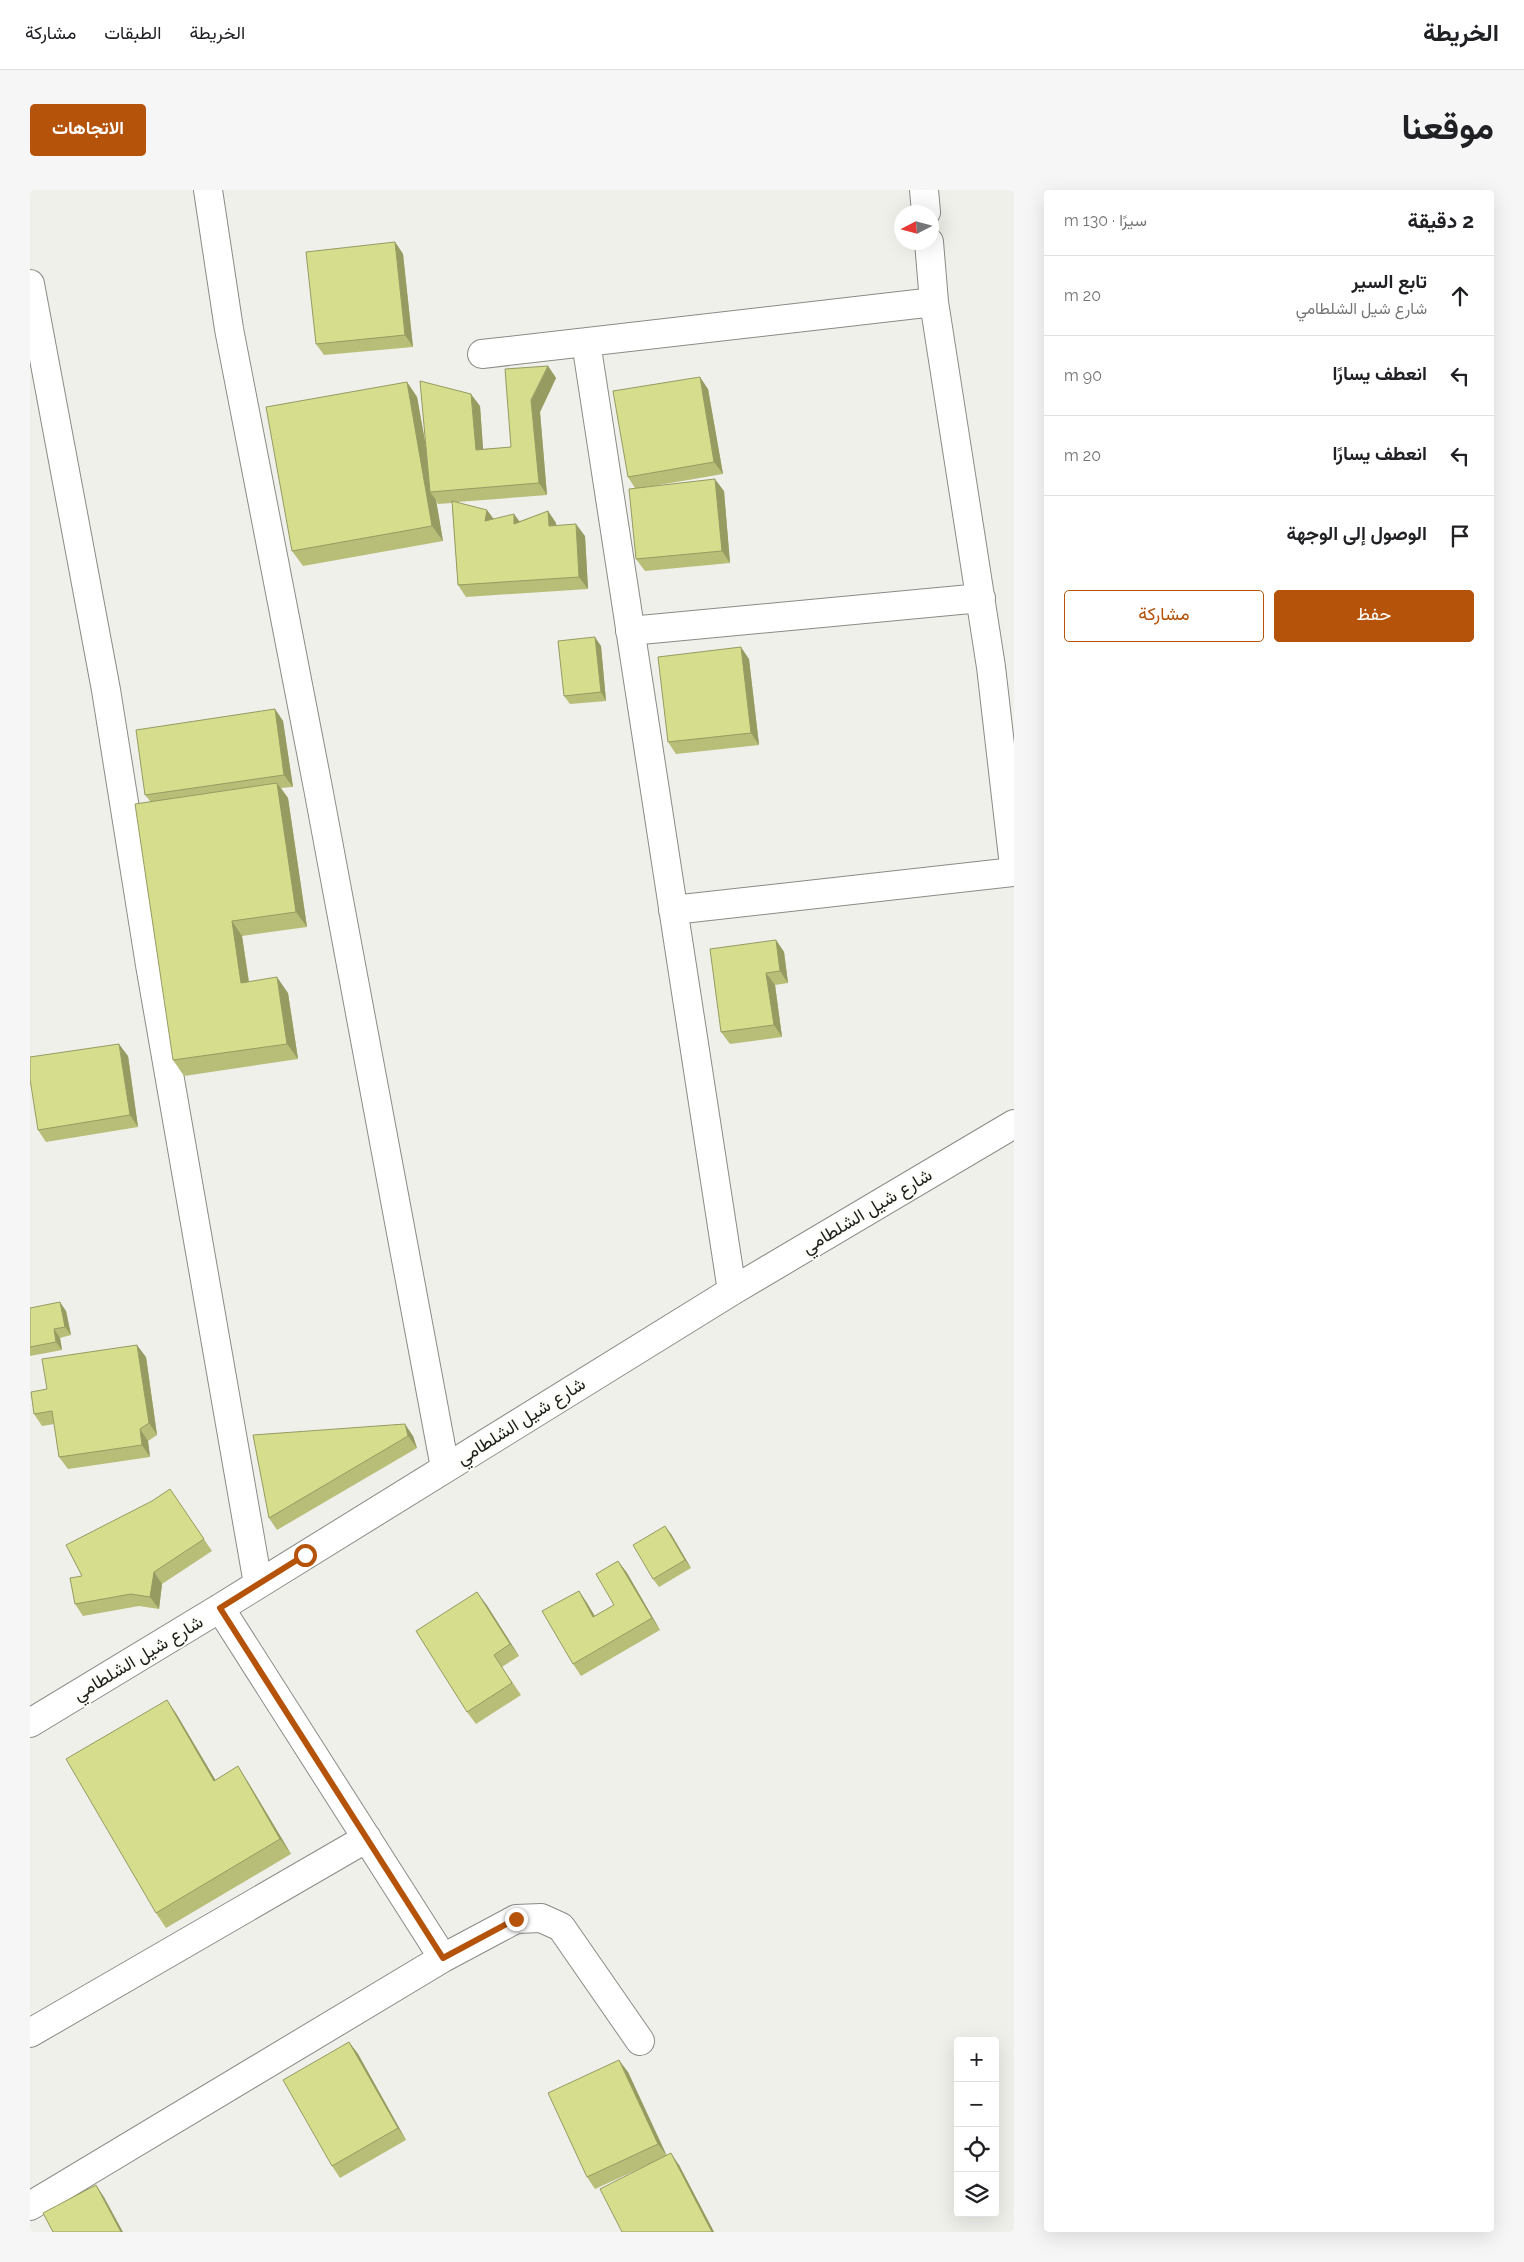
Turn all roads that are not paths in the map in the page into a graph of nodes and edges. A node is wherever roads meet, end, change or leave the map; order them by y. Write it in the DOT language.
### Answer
graph roads {
  1 [pos="208,190"];
  2 [pos="924,190"];
  3 [pos="925,205"];
  4 [pos="930,250"];
  5 [pos="30,284"];
  6 [pos="934,302"];
  7 [pos="586,342"];
  8 [pos="482,354"];
  9 [pos="981,598"];
  10 [pos="630,631"];
  11 [pos="1014,866"];
  12 [pos="1014,872"];
  13 [pos="673,910"];
  14 [pos="1014,1124"];
  15 [pos="732,1291"];
  16 [pos="445,1468"];
  17 [pos="258,1584"];
  18 [pos="220,1608"];
  19 [pos="30,1722"];
  20 [pos="367,1838"];
  21 [pos="443,1958"];
  22 [pos="30,2033"];
  23 [pos="640,2042"];
  24 [pos="30,2206"];
  1 -- 16 [label="street"];
  2 -- 3 [label="street"];
  4 -- 6 [label="street"];
  5 -- 17 [label="street"];
  6 -- 7 [label="street"];
  6 -- 9 [label="street"];
  7 -- 8 [label="street"];
  7 -- 10 [label="street"];
  9 -- 10 [label="street"];
  9 -- 11 [label="street"];
  10 -- 13 [label="street"];
  12 -- 13 [label="street"];
  13 -- 15 [label="street"];
  14 -- 15 [label="street, شارع شيل الشلطامي"];
  15 -- 16 [label="street, شارع شيل الشلطامي"];
  16 -- 17 [label="street, شارع شيل الشلطامي"];
  17 -- 18 [label="street, شارع شيل الشلطامي"];
  18 -- 19 [label="street, شارع شيل الشلطامي"];
  18 -- 20 [label="street"];
  20 -- 21 [label="street"];
  20 -- 22 [label="street"];
  21 -- 23 [label="street"];
  21 -- 24 [label="street"];
}
